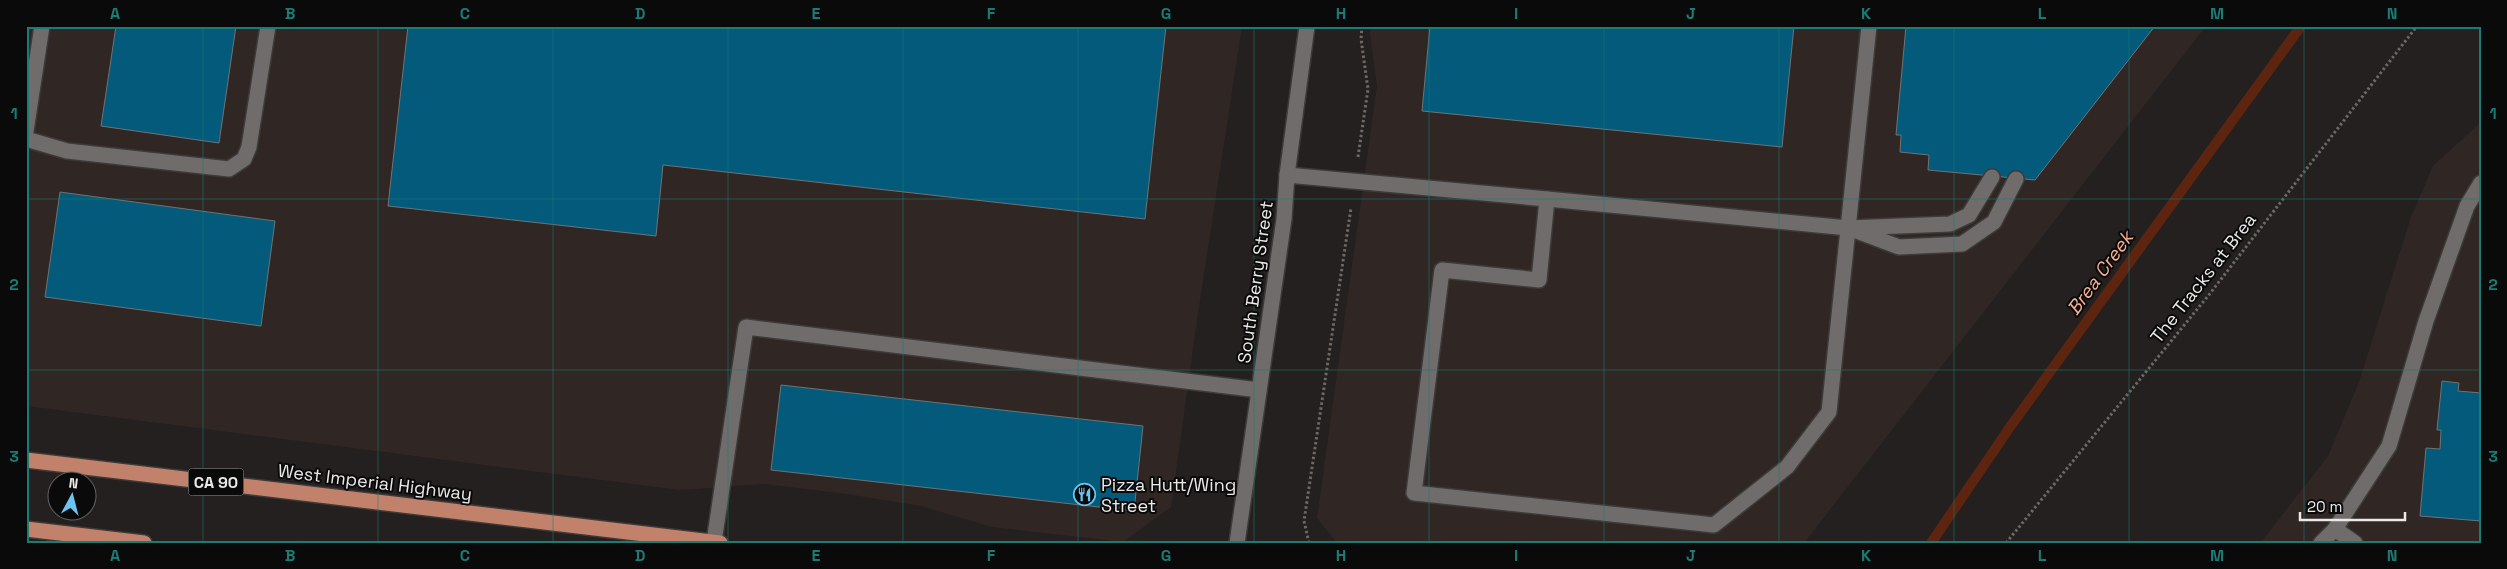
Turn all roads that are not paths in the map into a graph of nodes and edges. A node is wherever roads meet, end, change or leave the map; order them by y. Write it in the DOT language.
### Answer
graph roads {
  1 [pos="42,26"];
  2 [pos="268,26"];
  3 [pos="1307,26"];
  4 [pos="1869,26"];
  5 [pos="26,132"];
  6 [pos="26,139"];
  7 [pos="1287,175"];
  8 [pos="1992,176"];
  9 [pos="2016,179"];
  10 [pos="2481,183"];
  11 [pos="1547,199"];
  12 [pos="1848,228"];
  13 [pos="1259,390"];
  14 [pos="26,460"];
  15 [pos="26,529"];
  16 [pos="2335,529"];
  17 [pos="717,542"];
  18 [pos="144,543"];
  19 [pos="1237,543"];
  20 [pos="2321,543"];
  21 [pos="2355,543"];
  1 -- 5 [label="street"];
  2 -- 6 [label="street"];
  3 -- 7 [label="street, South Berry Street"];
  4 -- 12 [label="street"];
  7 -- 11 [label="street"];
  7 -- 13 [label="street, South Berry Street"];
  8 -- 12 [label="street"];
  9 -- 12 [label="street"];
  10 -- 16 [label="street"];
  11 -- 12 [label="street"];
  11 -- 12 [label="street"];
  13 -- 17 [label="street"];
  13 -- 19 [label="street, South Berry Street"];
  14 -- 17 [label="main road, West Imperial Highway / CA 90"];
  15 -- 18 [label="main road"];
  16 -- 20 [label="street"];
  16 -- 21 [label="street"];
}
